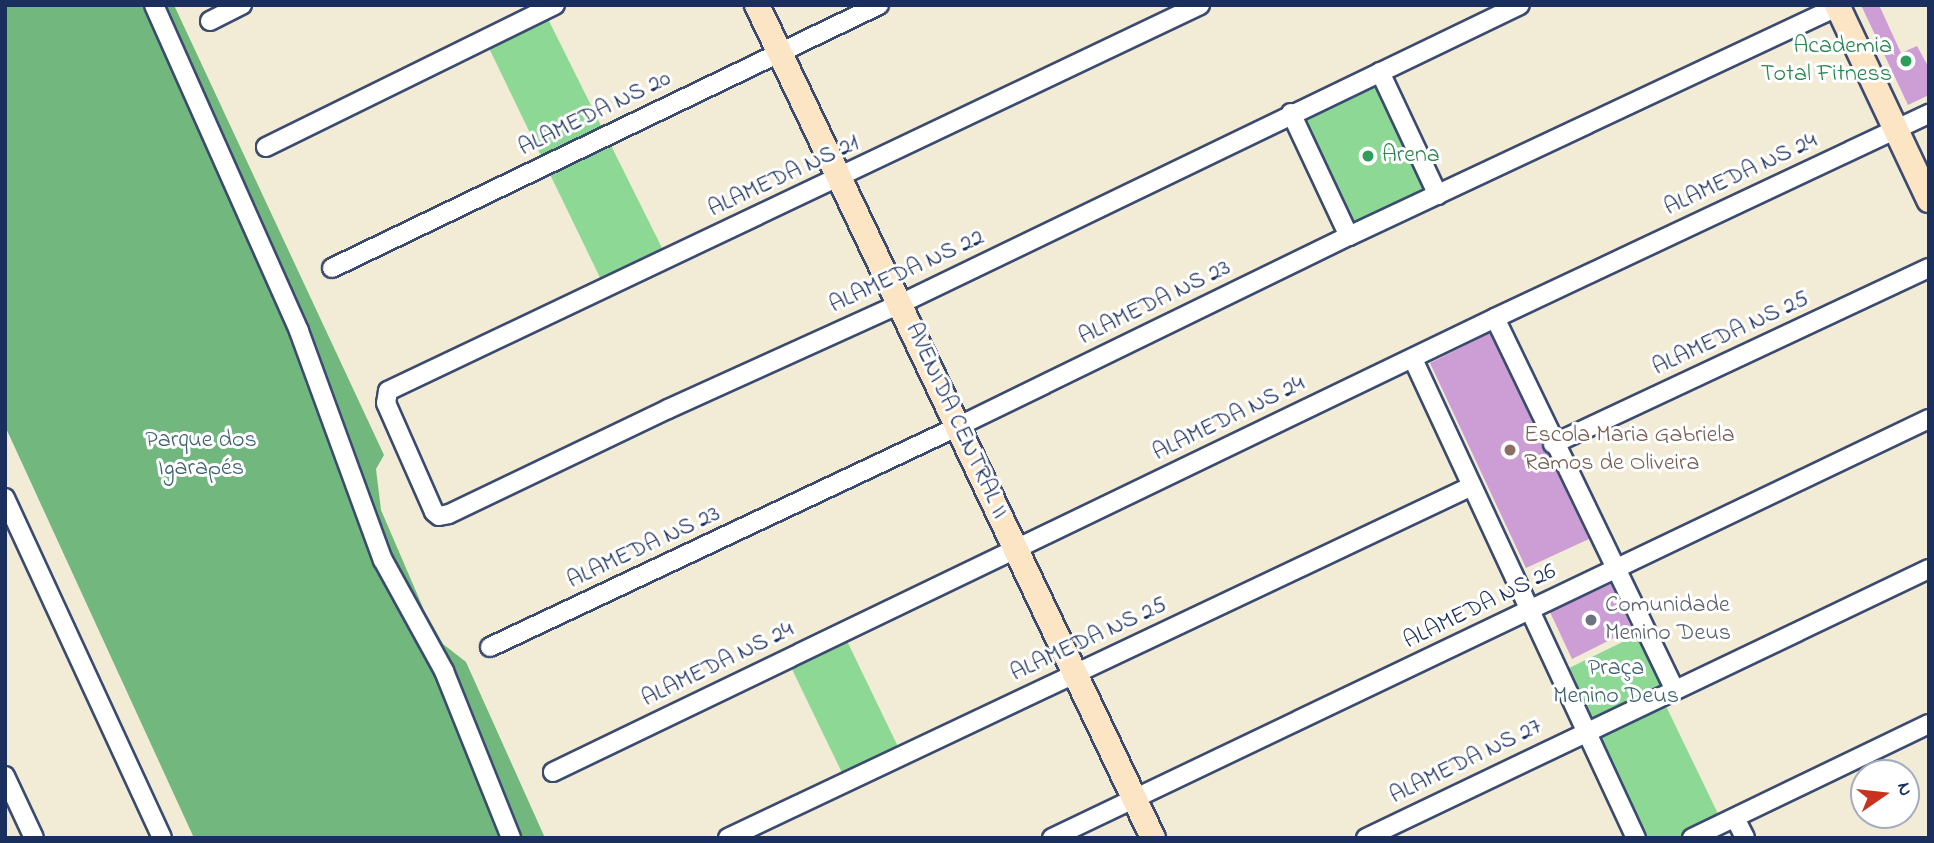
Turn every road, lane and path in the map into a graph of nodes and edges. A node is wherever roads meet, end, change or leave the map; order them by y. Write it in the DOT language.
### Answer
graph roads {
  1 [pos="154,5"];
  2 [pos="242,5"];
  3 [pos="555,5"];
  4 [pos="757,5"];
  5 [pos="879,5"];
  6 [pos="1200,5"];
  7 [pos="1520,5"];
  8 [pos="1839,6"];
  9 [pos="210,21"];
  10 [pos="778,54"];
  11 [pos="1380,72"];
  12 [pos="1291,113"];
  13 [pos="1929,114"];
  14 [pos="1896,130"];
  15 [pos="266,147"];
  16 [pos="838,179"];
  17 [pos="1438,195"];
  18 [pos="1929,200"];
  19 [pos="1349,236"];
  20 [pos="332,268"];
  21 [pos="1929,268"];
  22 [pos="900,304"];
  23 [pos="1495,318"];
  24 [pos="1413,359"];
  25 [pos="387,391"];
  26 [pos="1929,419"];
  27 [pos="960,426"];
  28 [pos="1553,444"];
  29 [pos="1470,486"];
  30 [pos="5,498"];
  31 [pos="1016,549"];
  32 [pos="1614,568"];
  33 [pos="1929,569"];
  34 [pos="1530,611"];
  35 [pos="490,647"];
  36 [pos="1075,673"];
  37 [pos="1674,689"];
  38 [pos="1929,724"];
  39 [pos="1586,731"];
  40 [pos="553,772"];
  41 [pos="5,776"];
  42 [pos="1134,798"];
  43 [pos="1735,818"];
  44 [pos="34,838"];
  45 [pos="162,838"];
  46 [pos="511,838"];
  47 [pos="728,838"];
  48 [pos="1052,838"];
  49 [pos="1153,838"];
  50 [pos="1366,838"];
  51 [pos="1636,838"];
  52 [pos="1692,838"];
  53 [pos="1745,838"];
  1 -- 46 [label="street"];
  2 -- 9 [label="street"];
  3 -- 15 [label="street"];
  4 -- 10 [label="street, AVENIDA CENTRAL II"];
  5 -- 10 [label="street, ALAMEDA NS 20"];
  6 -- 16 [label="street, ALAMEDA NS 21"];
  7 -- 11 [label="street, ALAMEDA NS 22"];
  8 -- 14 [label="street"];
  8 -- 17 [label="street, ALAMEDA NS 23"];
  10 -- 16 [label="street, AVENIDA CENTRAL II"];
  10 -- 20 [label="street, ALAMEDA NS 20"];
  11 -- 12 [label="street, ALAMEDA NS 22"];
  11 -- 17 [label="street"];
  12 -- 19 [label="street"];
  12 -- 22 [label="street, ALAMEDA NS 22"];
  13 -- 14 [label="street, ALAMEDA NS 24"];
  14 -- 18 [label="street"];
  14 -- 23 [label="street, ALAMEDA NS 24"];
  16 -- 22 [label="street, AVENIDA CENTRAL II"];
  16 -- 25 [label="street, ALAMEDA NS 21"];
  17 -- 19 [label="street, ALAMEDA NS 23"];
  19 -- 27 [label="street, ALAMEDA NS 23"];
  21 -- 28 [label="street, ALAMEDA NS 25"];
  22 -- 25 [label="street, ALAMEDA NS 22"];
  22 -- 27 [label="street, AVENIDA CENTRAL II"];
  23 -- 24 [label="street, ALAMEDA NS 24"];
  23 -- 28 [label="street"];
  24 -- 29 [label="street"];
  24 -- 31 [label="street, ALAMEDA NS 24"];
  26 -- 32 [label="street, ALAMEDA NS 26"];
  27 -- 31 [label="street, AVENIDA CENTRAL II"];
  27 -- 35 [label="street, ALAMEDA NS 23"];
  28 -- 32 [label="street"];
  29 -- 34 [label="street"];
  29 -- 36 [label="street, ALAMEDA NS 25"];
  30 -- 45 [label="street"];
  31 -- 36 [label="street, AVENIDA CENTRAL II"];
  31 -- 40 [label="street, ALAMEDA NS 24"];
  32 -- 34 [label="street, ALAMEDA NS 26"];
  32 -- 37 [label="street"];
  33 -- 37 [label="street, ALAMEDA NS 27"];
  34 -- 39 [label="street"];
  34 -- 42 [label="street, ALAMEDA NS 26"];
  36 -- 42 [label="street, AVENIDA CENTRAL II"];
  36 -- 47 [label="street, ALAMEDA NS 25"];
  37 -- 39 [label="street, ALAMEDA NS 27"];
  38 -- 43 [label="street"];
  39 -- 50 [label="street, ALAMEDA NS 27"];
  39 -- 51 [label="street"];
  41 -- 44 [label="street"];
  42 -- 48 [label="street, ALAMEDA NS 26"];
  42 -- 49 [label="street, AVENIDA CENTRAL II"];
  43 -- 52 [label="street"];
  43 -- 53 [label="street"];
}
